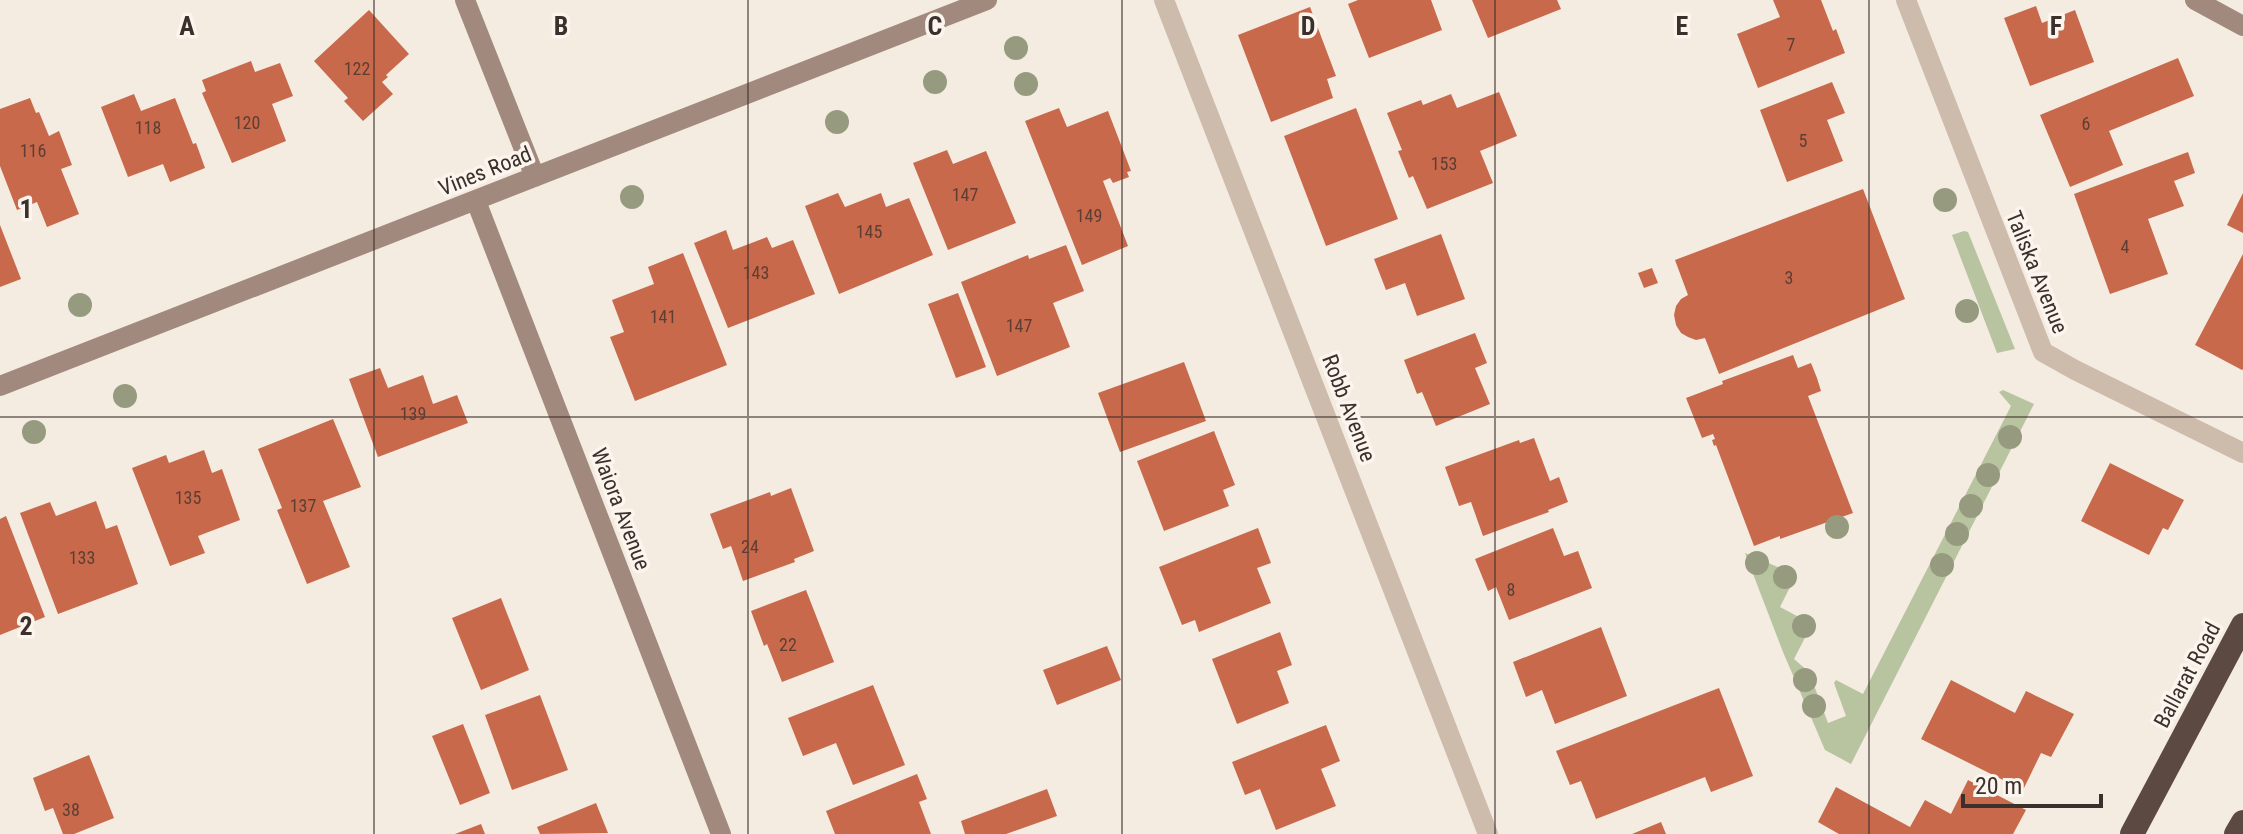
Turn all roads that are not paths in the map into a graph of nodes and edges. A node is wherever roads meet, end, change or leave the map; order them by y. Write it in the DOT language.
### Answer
graph roads {
  1 [pos="465,0"];
  2 [pos="987,0"];
  3 [pos="1164,0"];
  4 [pos="1906,0"];
  5 [pos="2195,0"];
  6 [pos="2243,26"];
  7 [pos="535,177"];
  8 [pos="476,201"];
  9 [pos="0,386"];
  10 [pos="2243,453"];
  11 [pos="2243,625"];
  12 [pos="2243,822"];
  13 [pos="721,834"];
  14 [pos="1488,834"];
  15 [pos="2132,834"];
  16 [pos="2236,834"];
  1 -- 7 [label="main road"];
  2 -- 7 [label="main road, Vines Road"];
  3 -- 14 [label="street, Robb Avenue"];
  4 -- 10 [label="street, Taliska Avenue"];
  5 -- 6 [label="main road"];
  7 -- 8 [label="main road, Vines Road"];
  8 -- 9 [label="main road, Vines Road"];
  8 -- 13 [label="main road, Waiora Avenue"];
  11 -- 15 [label="highway, Ballarat Road"];
  12 -- 16 [label="highway"];
}
